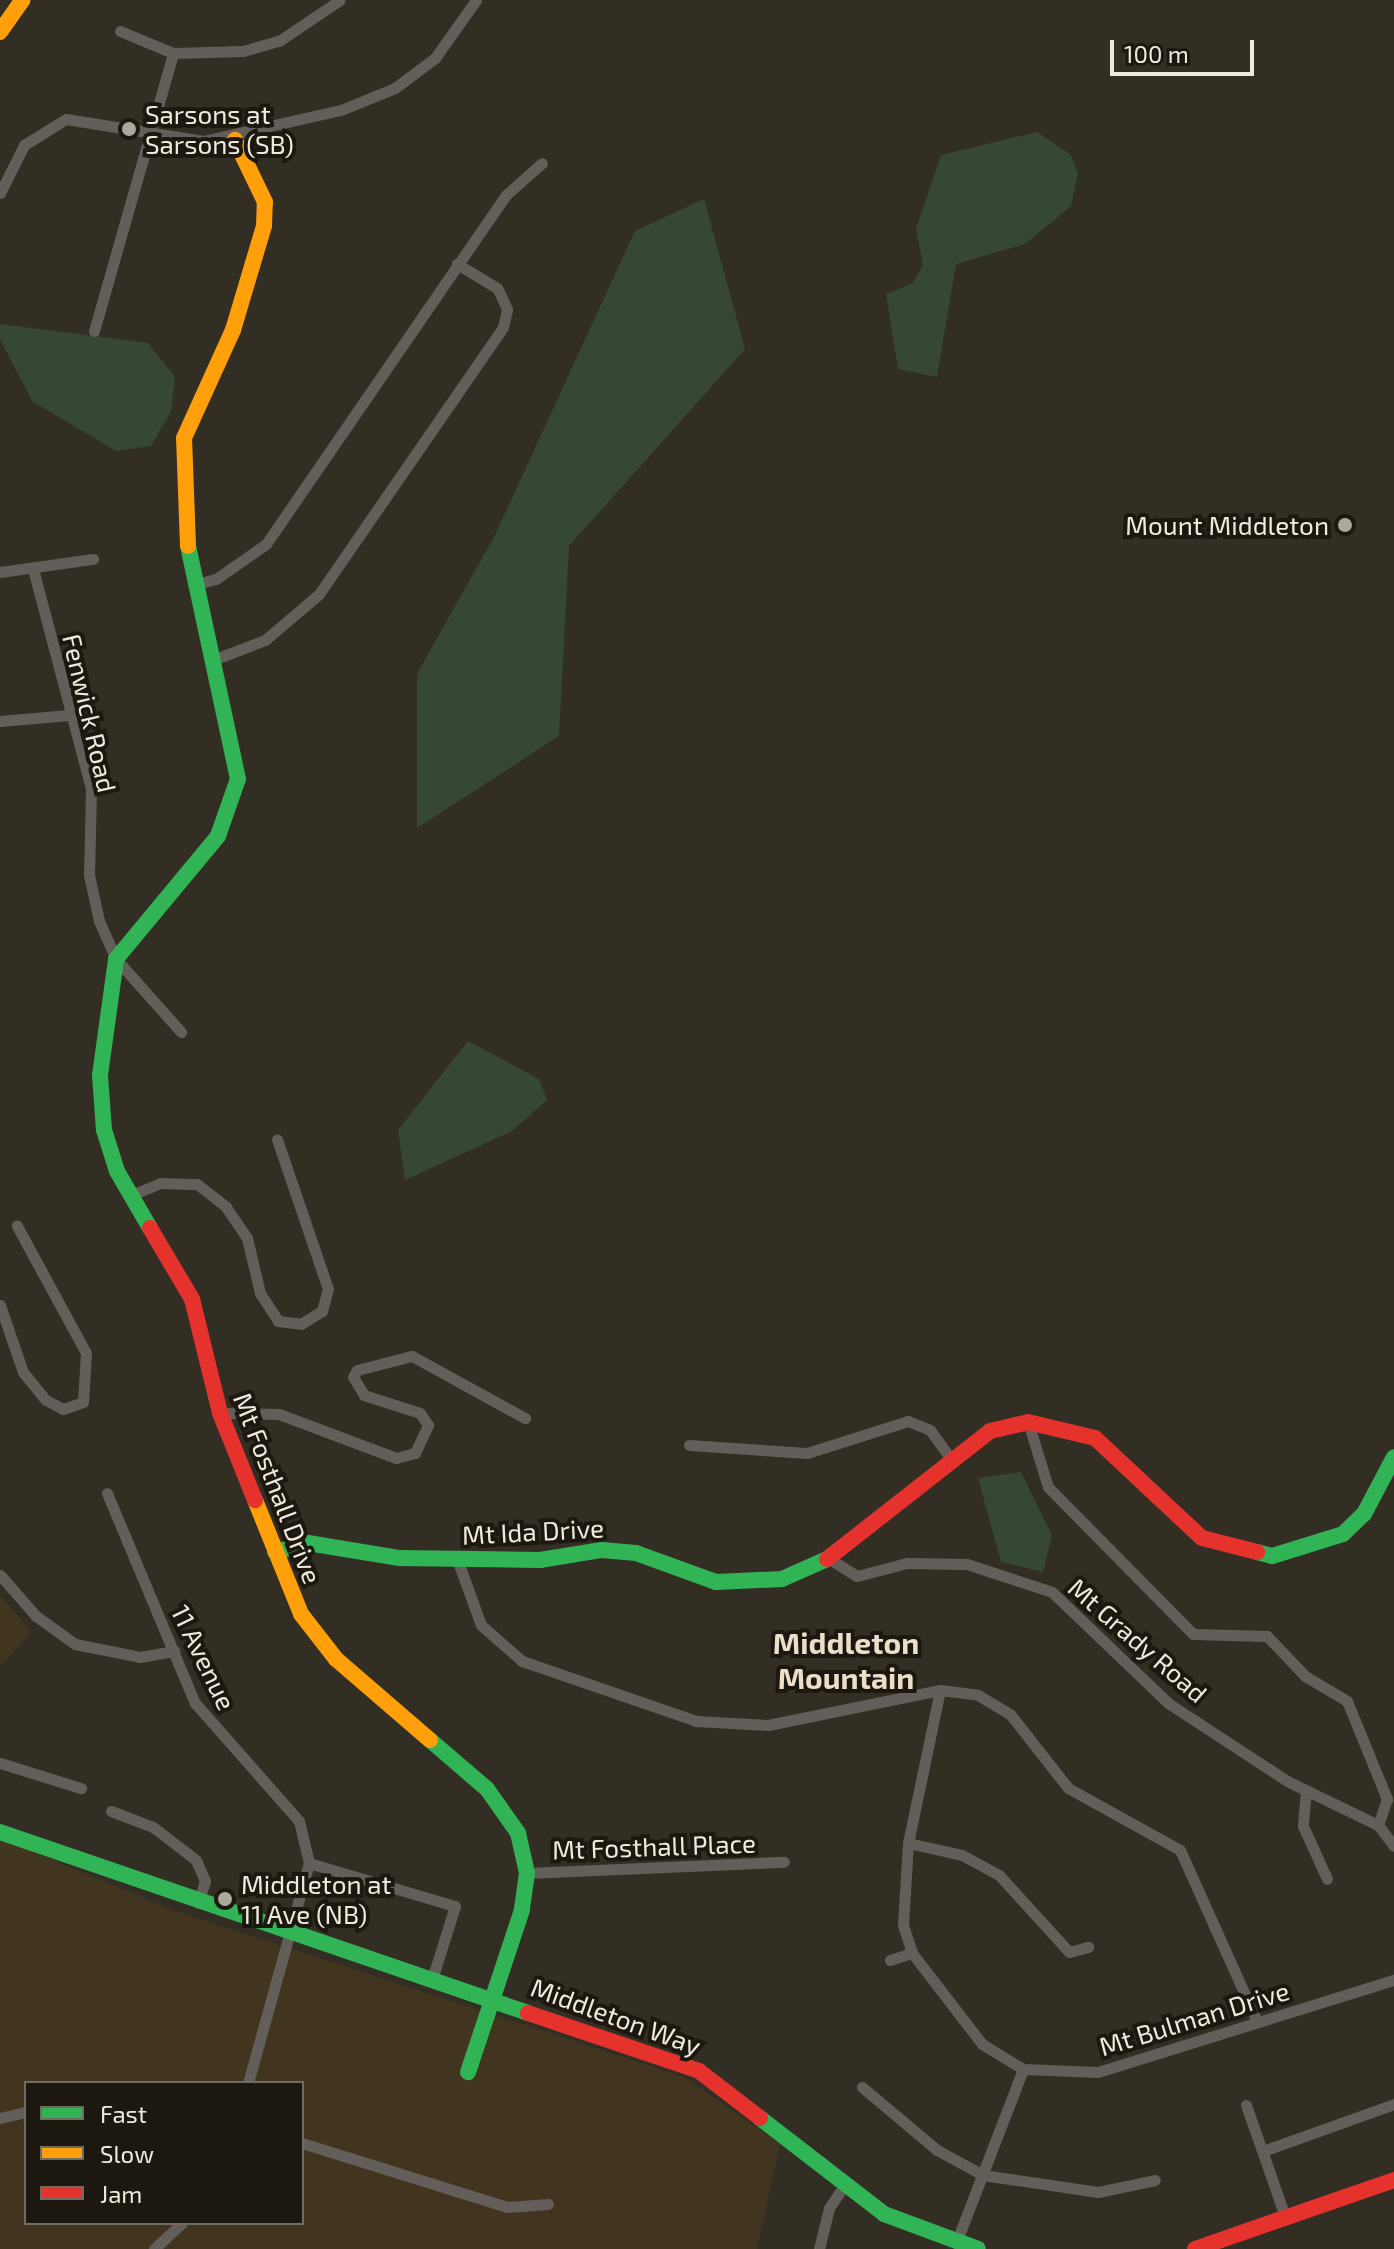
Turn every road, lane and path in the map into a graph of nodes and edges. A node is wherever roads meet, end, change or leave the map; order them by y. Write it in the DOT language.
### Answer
graph roads {
  1 [pos="22,0"];
  2 [pos="340,0"];
  3 [pos="476,0"];
  4 [pos="120,31"];
  5 [pos="0,32"];
  6 [pos="173,53"];
  7 [pos="152,131"];
  8 [pos="235,140"];
  9 [pos="542,163"];
  10 [pos="0,193"];
  11 [pos="457,264"];
  12 [pos="94,331"];
  13 [pos="93,559"];
  14 [pos="33,569"];
  15 [pos="0,572"];
  16 [pos="193,585"];
  17 [pos="213,660"];
  18 [pos="69,715"];
  19 [pos="0,721"];
  20 [pos="116,959"];
  21 [pos="181,1032"];
  22 [pos="277,1139"];
  23 [pos="131,1195"];
  24 [pos="17,1226"];
  25 [pos="0,1305"];
  26 [pos="220,1413"];
  27 [pos="525,1418"];
  28 [pos="1028,1422"];
  29 [pos="689,1445"];
  30 [pos="1394,1457"];
  31 [pos="950,1458"];
  32 [pos="107,1493"];
  33 [pos="275,1552"];
  34 [pos="828,1558"];
  35 [pos="457,1559"];
  36 [pos="0,1575"];
  37 [pos="174,1651"];
  38 [pos="940,1690"];
  39 [pos="0,1763"];
  40 [pos="81,1788"];
  41 [pos="1306,1790"];
  42 [pos="111,1811"];
  43 [pos="1378,1825"];
  44 [pos="0,1832"];
  45 [pos="908,1843"];
  46 [pos="1394,1846"];
  47 [pos="784,1862"];
  48 [pos="309,1863"];
  49 [pos="527,1873"];
  50 [pos="1327,1879"];
  51 [pos="197,1904"];
  52 [pos="295,1933"];
  53 [pos="1088,1947"];
  54 [pos="912,1953"];
  55 [pos="890,1960"];
  56 [pos="433,1976"];
  57 [pos="1394,1980"];
  58 [pos="496,1997"];
  59 [pos="1257,2021"];
  60 [pos="1023,2069"];
  61 [pos="468,2072"];
  62 [pos="249,2081"];
  63 [pos="862,2087"];
  64 [pos="1394,2104"];
  65 [pos="1246,2105"];
  66 [pos="24,2112"];
  67 [pos="0,2118"];
  68 [pos="304,2144"];
  69 [pos="1263,2151"];
  70 [pos="983,2175"];
  71 [pos="1155,2180"];
  72 [pos="1394,2180"];
  73 [pos="845,2184"];
  74 [pos="548,2204"];
  75 [pos="1286,2219"];
  76 [pos="180,2225"];
  77 [pos="956,2243"];
  78 [pos="154,2249"];
  79 [pos="819,2249"];
  80 [pos="978,2249"];
  81 [pos="1195,2249"];
  1 -- 5 [label="street"];
  2 -- 6 [label="street"];
  3 -- 8 [label="street"];
  4 -- 6 [label="street"];
  6 -- 7 [label="street"];
  7 -- 8 [label="street"];
  7 -- 10 [label="street"];
  7 -- 12 [label="street"];
  8 -- 16 [label="street"];
  9 -- 11 [label="street"];
  11 -- 16 [label="street"];
  11 -- 17 [label="street"];
  13 -- 14 [label="street"];
  14 -- 15 [label="street"];
  14 -- 18 [label="street, Fenwick Road"];
  16 -- 17 [label="street"];
  17 -- 20 [label="street"];
  18 -- 19 [label="street"];
  18 -- 20 [label="street, Fenwick Road"];
  20 -- 21 [label="street, Fenwick Road"];
  20 -- 23 [label="street, Mt Fosthall Drive"];
  22 -- 23 [label="street"];
  23 -- 26 [label="street, Mt Fosthall Drive"];
  24 -- 25 [label="street"];
  26 -- 27 [label="street"];
  26 -- 33 [label="street, Mt Fosthall Drive"];
  28 -- 30 [label="street, Mt Ida Drive"];
  28 -- 31 [label="street, Mt Ida Drive"];
  28 -- 43 [label="street"];
  29 -- 31 [label="street"];
  31 -- 34 [label="street, Mt Ida Drive"];
  32 -- 37 [label="street, 11 Avenue"];
  33 -- 35 [label="street, Mt Ida Drive"];
  33 -- 49 [label="street, Mt Fosthall Drive"];
  34 -- 35 [label="street, Mt Ida Drive"];
  34 -- 41 [label="street, Mt Grady Road"];
  35 -- 38 [label="street"];
  36 -- 37 [label="street"];
  37 -- 48 [label="street, 11 Avenue"];
  38 -- 45 [label="street, Mt Bulman Drive"];
  38 -- 59 [label="street"];
  39 -- 40 [label="street"];
  41 -- 43 [label="street, Mt Grady Road"];
  41 -- 50 [label="street"];
  42 -- 51 [label="street"];
  43 -- 46 [label="street, Mt Grady Road"];
  44 -- 51 [label="street, Middleton Way"];
  45 -- 53 [label="street"];
  45 -- 54 [label="street, Mt Bulman Drive"];
  47 -- 49 [label="street, Mt Fosthall Place"];
  48 -- 52 [label="street"];
  48 -- 56 [label="street"];
  49 -- 58 [label="street, Mt Fosthall Drive"];
  51 -- 52 [label="street, Middleton Way"];
  52 -- 56 [label="street, Middleton Way"];
  52 -- 62 [label="street"];
  54 -- 55 [label="street"];
  54 -- 60 [label="street, Mt Bulman Drive"];
  56 -- 58 [label="street, Middleton Way"];
  57 -- 59 [label="street, Mt Bulman Drive"];
  58 -- 61 [label="street, Mt Fosthall Drive"];
  58 -- 73 [label="street, Middleton Way"];
  59 -- 60 [label="street, Mt Bulman Drive"];
  60 -- 70 [label="street"];
  63 -- 70 [label="street"];
  64 -- 69 [label="street"];
  65 -- 69 [label="street"];
  66 -- 67 [label="street"];
  68 -- 74 [label="street"];
  69 -- 75 [label="street"];
  70 -- 71 [label="street"];
  70 -- 77 [label="street"];
  72 -- 75 [label="street"];
  73 -- 77 [label="street, Middleton Way"];
  73 -- 79 [label="street"];
  75 -- 81 [label="street"];
  76 -- 78 [label="street"];
  77 -- 80 [label="street, Middleton Way"];
}
